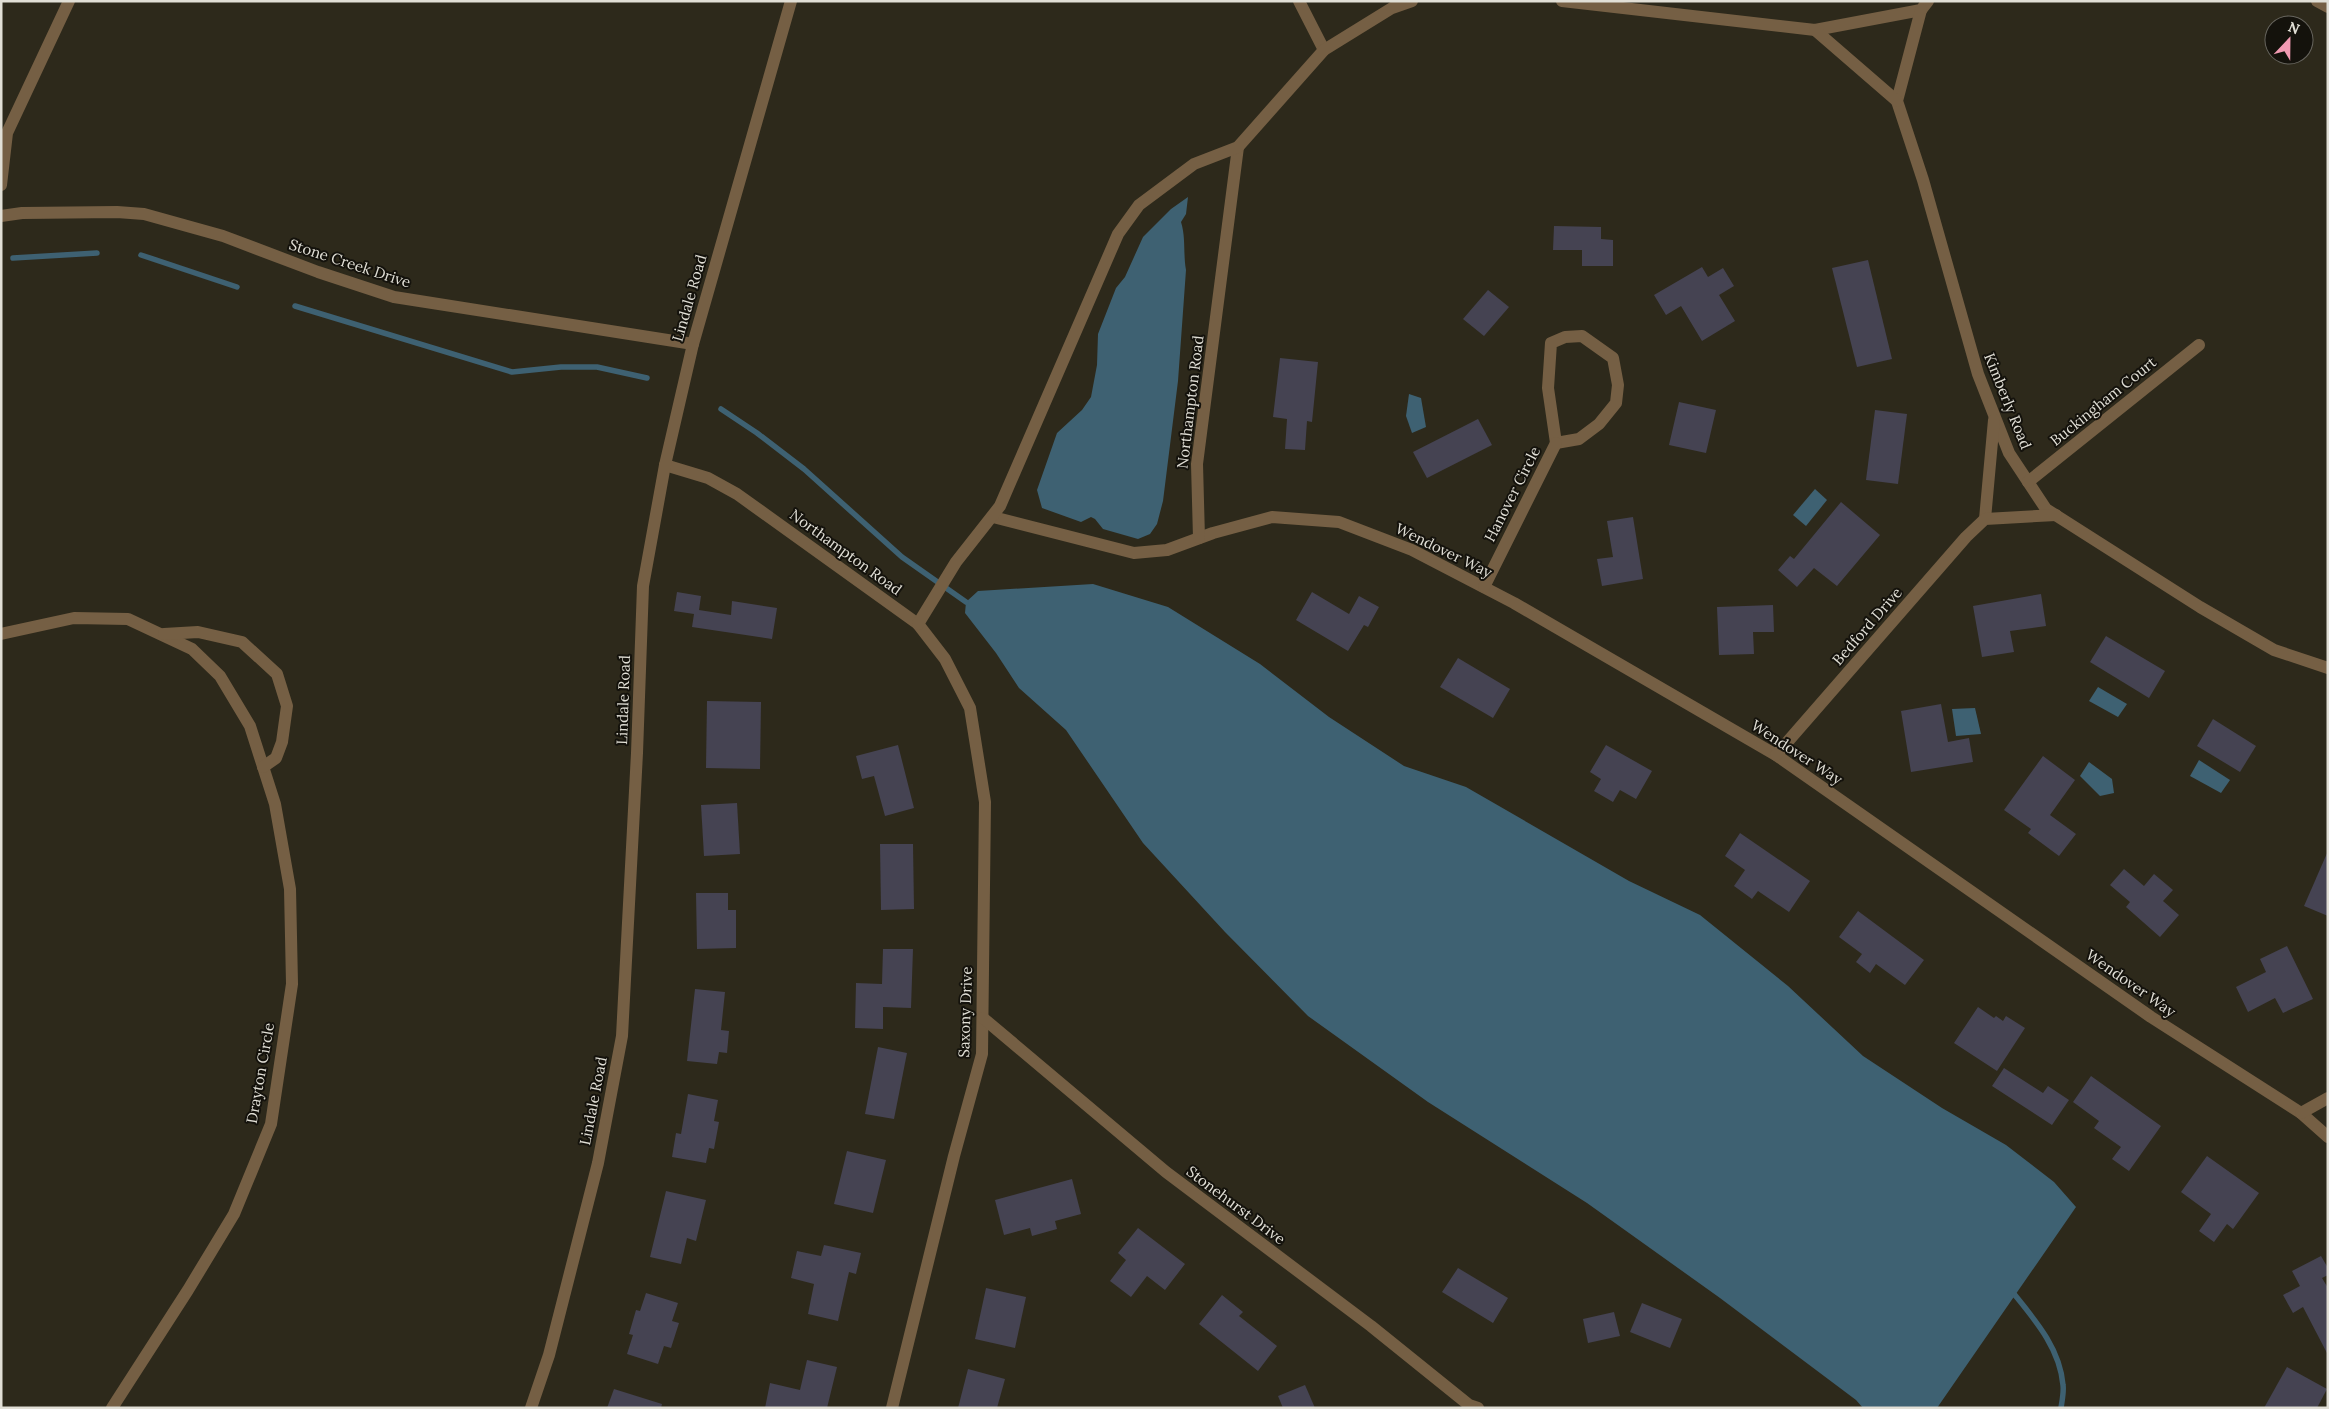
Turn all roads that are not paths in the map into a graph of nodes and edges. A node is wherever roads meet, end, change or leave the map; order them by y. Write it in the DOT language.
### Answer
graph roads {
  1 [pos="69,1"];
  2 [pos="791,1"];
  3 [pos="1298,1"];
  4 [pos="1412,1"];
  5 [pos="1562,1"];
  6 [pos="2317,1"];
  7 [pos="1925,6"];
  8 [pos="2328,7"];
  9 [pos="1815,30"];
  10 [pos="1324,50"];
  11 [pos="1897,101"];
  12 [pos="1238,147"];
  13 [pos="1,185"];
  14 [pos="1,216"];
  15 [pos="692,344"];
  16 [pos="2199,345"];
  17 [pos="1994,416"];
  18 [pos="1556,442"];
  19 [pos="665,465"];
  20 [pos="2028,482"];
  21 [pos="2056,515"];
  22 [pos="993,517"];
  23 [pos="1984,519"];
  24 [pos="1199,538"];
  25 [pos="1484,588"];
  26 [pos="918,624"];
  27 [pos="1,634"];
  28 [pos="164,634"];
  29 [pos="2328,668"];
  30 [pos="1776,755"];
  31 [pos="263,767"];
  32 [pos="983,1018"];
  33 [pos="2328,1098"];
  34 [pos="2301,1114"];
  35 [pos="2328,1137"];
  36 [pos="1471,1407"];
  37 [pos="112,1408"];
  38 [pos="531,1408"];
  39 [pos="892,1408"];
  1 -- 13 [label="street"];
  2 -- 15 [label="street, Lindale Road"];
  3 -- 10 [label="street"];
  4 -- 10 [label="street"];
  5 -- 9 [label="street"];
  6 -- 8 [label="street"];
  7 -- 9 [label="street"];
  7 -- 11 [label="street"];
  9 -- 11 [label="street"];
  10 -- 12 [label="street"];
  11 -- 17 [label="street, Kimberly Road"];
  12 -- 22 [label="street"];
  12 -- 24 [label="street, Northampton Road"];
  14 -- 15 [label="street, Stone Creek Drive"];
  15 -- 19 [label="street, Lindale Road"];
  16 -- 20 [label="street, Buckingham Court"];
  17 -- 20 [label="street, Kimberly Road"];
  17 -- 23 [label="street"];
  18 -- 18 [label="street, Hanover Circle"];
  18 -- 25 [label="street, Hanover Circle"];
  19 -- 26 [label="street, Northampton Road"];
  19 -- 38 [label="street, Lindale Road"];
  20 -- 21 [label="street, Kimberly Road"];
  21 -- 23 [label="street"];
  21 -- 29 [label="street, Kimberly Road"];
  22 -- 24 [label="street"];
  22 -- 26 [label="street"];
  23 -- 30 [label="street, Bedford Drive"];
  24 -- 25 [label="street, Wendover Way"];
  25 -- 30 [label="street, Wendover Way"];
  26 -- 32 [label="street, Saxony Drive"];
  27 -- 28 [label="street, Drayton Circle"];
  28 -- 31 [label="street, Drayton Circle"];
  28 -- 31 [label="street, Drayton Circle"];
  30 -- 34 [label="street, Wendover Way"];
  31 -- 37 [label="street, Drayton Circle"];
  32 -- 36 [label="street, Stonehurst Drive"];
  32 -- 39 [label="street, Saxony Drive"];
  33 -- 34 [label="street"];
  34 -- 35 [label="street, Wendover Way"];
}
